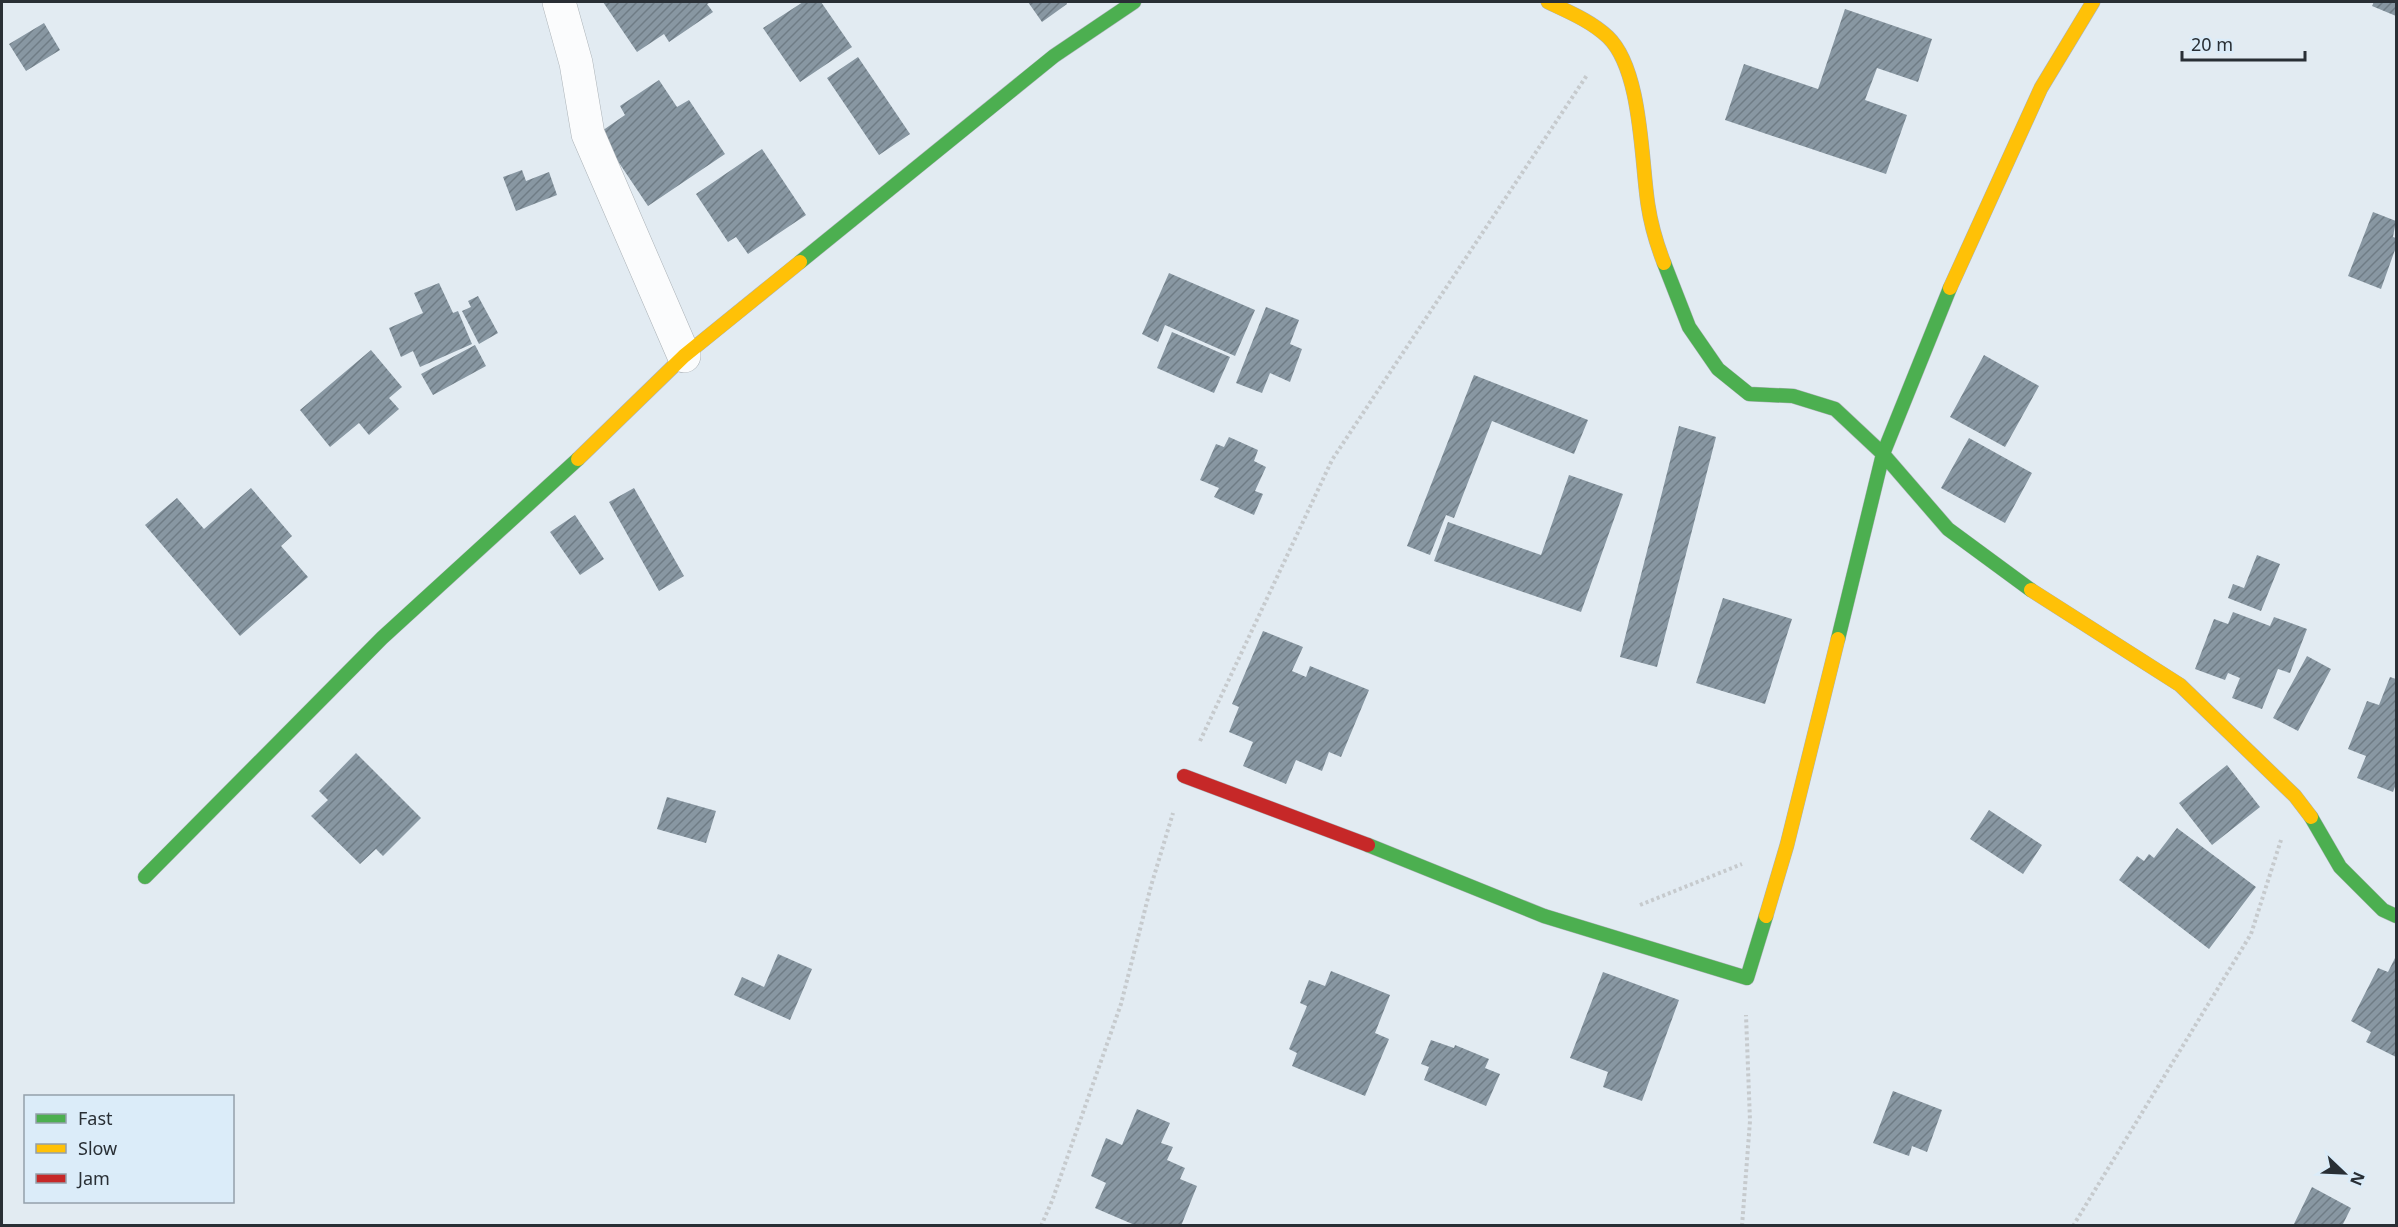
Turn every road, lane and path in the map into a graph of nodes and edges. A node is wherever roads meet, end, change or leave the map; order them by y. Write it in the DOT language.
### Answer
graph roads {
  1 [pos="560,2"];
  2 [pos="1134,2"];
  3 [pos="1548,2"];
  4 [pos="2093,2"];
  5 [pos="1610,39"];
  6 [pos="684,356"];
  7 [pos="1883,454"];
  8 [pos="1184,776"];
  9 [pos="2295,796"];
  10 [pos="1787,845"];
  11 [pos="145,877"];
  12 [pos="1636,907"];
  13 [pos="2397,916"];
  14 [pos="1747,978"];
  15 [pos="1041,1226"];
  16 [pos="1742,1226"];
  17 [pos="2073,1226"];
  1 -- 6 [label="street"];
  2 -- 6 [label="street"];
  3 -- 5 [label="street"];
  4 -- 7 [label="street"];
  5 -- 7 [label="street"];
  5 -- 8 [label="path"];
  6 -- 11 [label="street"];
  7 -- 9 [label="street"];
  7 -- 10 [label="street"];
  8 -- 14 [label="street"];
  8 -- 15 [label="path"];
  9 -- 13 [label="street"];
  9 -- 17 [label="path"];
  10 -- 12 [label="path"];
  10 -- 14 [label="street"];
  14 -- 16 [label="path"];
}
